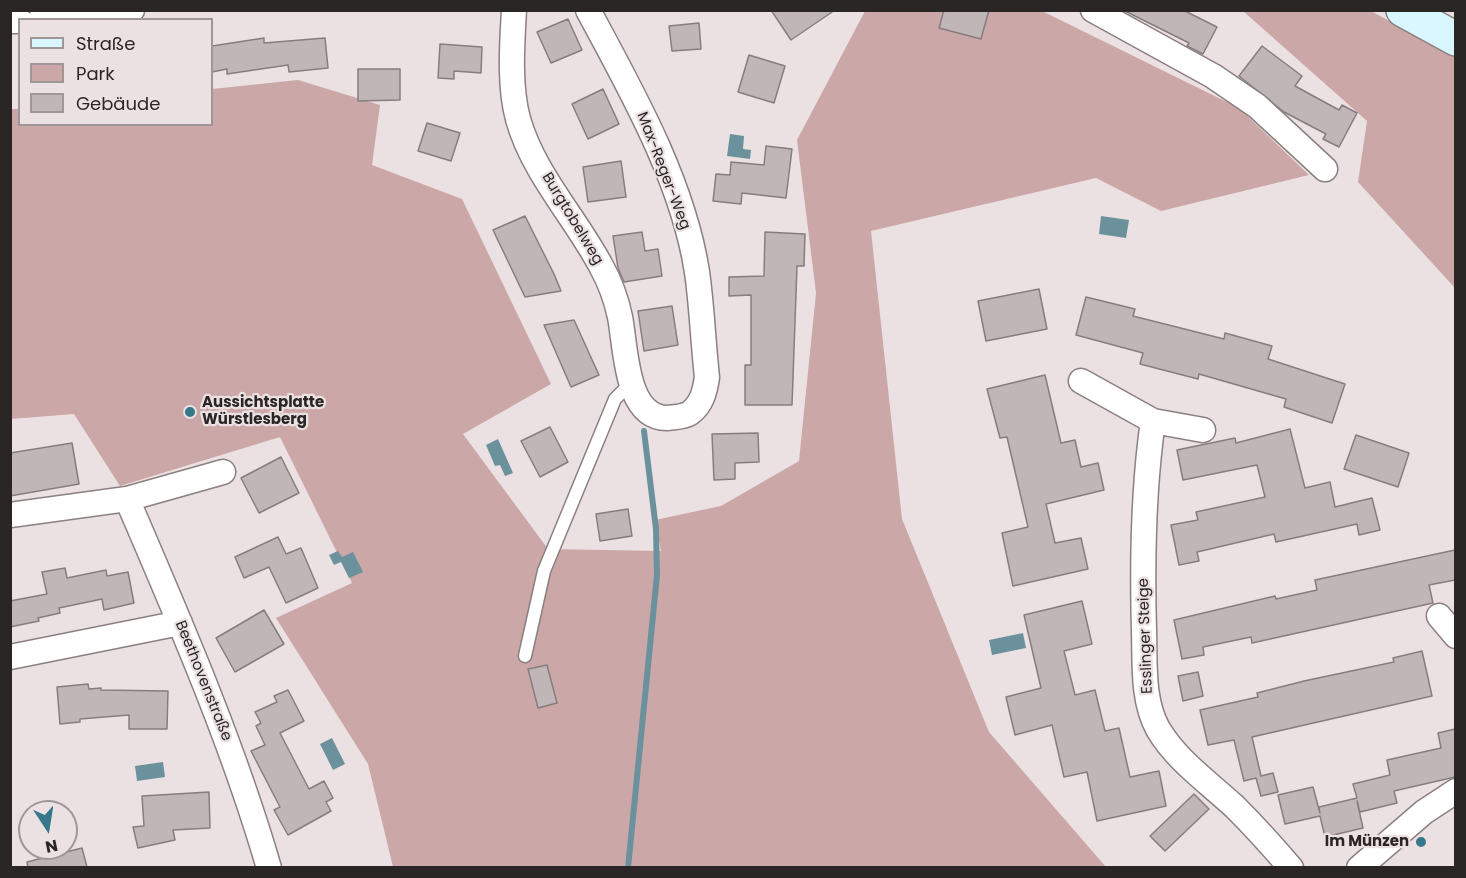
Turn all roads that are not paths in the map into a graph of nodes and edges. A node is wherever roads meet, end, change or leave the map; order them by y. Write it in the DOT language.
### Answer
graph roads {
  1 [pos="132,10"];
  2 [pos="514,10"];
  3 [pos="588,10"];
  4 [pos="1094,10"];
  5 [pos="1403,10"];
  6 [pos="58,18"];
  7 [pos="1455,39"];
  8 [pos="1325,168"];
  9 [pos="1081,381"];
  10 [pos="631,383"];
  11 [pos="659,418"];
  12 [pos="1153,421"];
  13 [pos="1203,430"];
  14 [pos="223,472"];
  15 [pos="127,499"];
  16 [pos="10,515"];
  17 [pos="1439,616"];
  18 [pos="180,623"];
  19 [pos="1455,636"];
  20 [pos="525,656"];
  21 [pos="10,657"];
  22 [pos="1455,791"];
  23 [pos="269,867"];
  24 [pos="1291,867"];
  25 [pos="1359,867"];
  1 -- 6 [label="street"];
  2 -- 10 [label="street, Burgtobelweg"];
  3 -- 11 [label="street, Max-Reger-Weg"];
  4 -- 8 [label="street"];
  5 -- 7 [label="main road"];
  9 -- 12 [label="street"];
  10 -- 11 [label="street, Burgtobelweg"];
  10 -- 20 [label="lane"];
  12 -- 13 [label="street"];
  12 -- 24 [label="street, Esslinger Steige"];
  14 -- 15 [label="street"];
  15 -- 16 [label="street"];
  15 -- 18 [label="street, Beethovenstraße"];
  17 -- 19 [label="street"];
  18 -- 21 [label="street"];
  18 -- 23 [label="street, Beethovenstraße"];
  22 -- 25 [label="street"];
}
